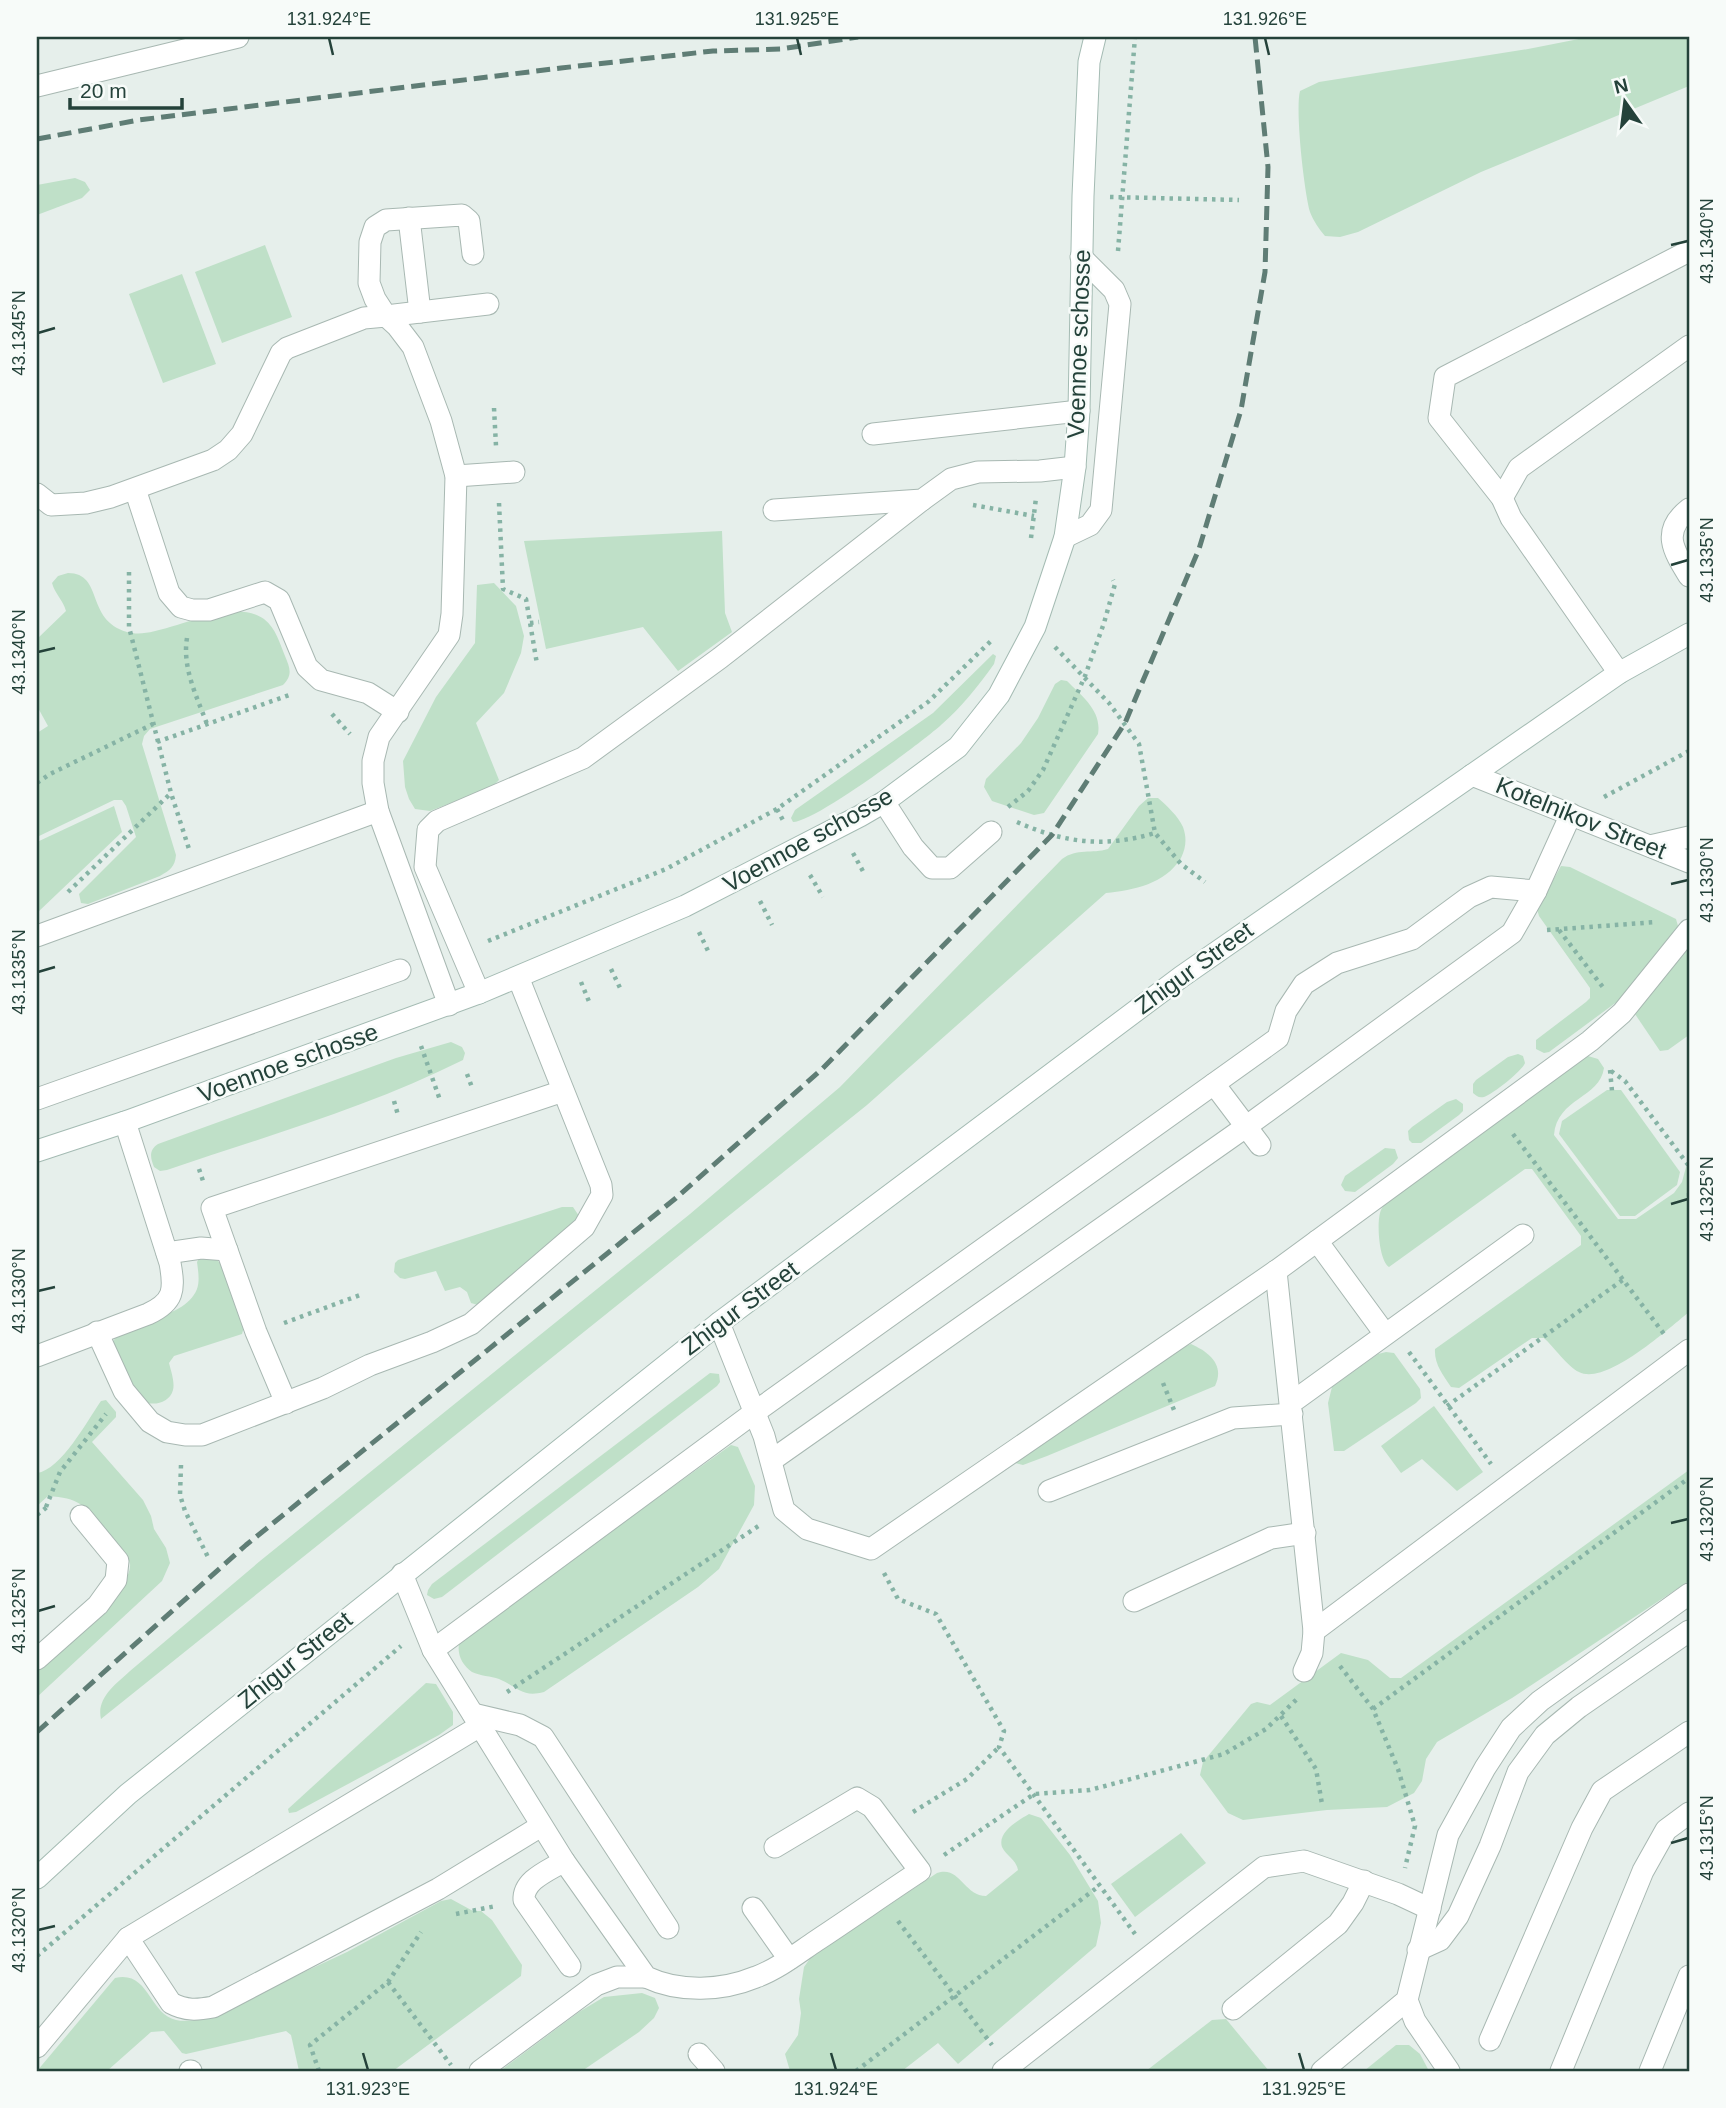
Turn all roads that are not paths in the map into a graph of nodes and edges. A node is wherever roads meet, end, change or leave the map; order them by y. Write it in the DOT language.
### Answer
graph roads {
  1 [pos="237,37"];
  2 [pos="1095,37"];
  3 [pos="37,86"];
  4 [pos="409,219"];
  5 [pos="1689,251"];
  6 [pos="473,254"];
  7 [pos="1081,257"];
  8 [pos="488,304"];
  9 [pos="420,312"];
  10 [pos="386,316"];
  11 [pos="1689,346"];
  12 [pos="1079,411"];
  13 [pos="873,434"];
  14 [pos="1075,467"];
  15 [pos="505,473"];
  16 [pos="456,476"];
  17 [pos="135,489"];
  18 [pos="37,494"];
  19 [pos="1502,498"];
  20 [pos="922,500"];
  21 [pos="1689,509"];
  22 [pos="774,510"];
  23 [pos="1680,531"];
  24 [pos="1065,537"];
  25 [pos="1689,576"];
  26 [pos="1689,634"];
  27 [pos="1619,673"];
  28 [pos="398,712"];
  29 [pos="1472,775"];
  30 [pos="884,802"];
  31 [pos="378,811"];
  32 [pos="1571,814"];
  33 [pos="995,822"];
  34 [pos="1689,837"];
  35 [pos="1650,846"];
  36 [pos="1689,862"];
  37 [pos="1536,891"];
  38 [pos="1689,930"];
  39 [pos="37,936"];
  40 [pos="400,970"];
  41 [pos="518,977"];
  42 [pos="479,993"];
  43 [pos="449,1005"];
  44 [pos="1214,1084"];
  45 [pos="563,1091"];
  46 [pos="37,1099"];
  47 [pos="125,1122"];
  48 [pos="1247,1126"];
  49 [pos="1260,1145"];
  50 [pos="38,1146"];
  51 [pos="1523,1235"];
  52 [pos="1317,1241"];
  53 [pos="227,1251"];
  54 [pos="167,1253"];
  55 [pos="1276,1271"];
  56 [pos="719,1323"];
  57 [pos="97,1332"];
  58 [pos="1385,1334"];
  59 [pos="1685,1353"];
  60 [pos="37,1356"];
  61 [pos="286,1403"];
  62 [pos="1291,1409"];
  63 [pos="755,1412"];
  64 [pos="772,1460"];
  65 [pos="1049,1491"];
  66 [pos="81,1516"];
  67 [pos="1305,1533"];
  68 [pos="402,1574"];
  69 [pos="1689,1594"];
  70 [pos="1133,1601"];
  71 [pos="1314,1631"];
  72 [pos="1689,1631"];
  73 [pos="433,1650"];
  74 [pos="37,1659"];
  75 [pos="1304,1671"];
  76 [pos="476,1720"];
  77 [pos="1689,1732"];
  78 [pos="1689,1813"];
  79 [pos="541,1826"];
  80 [pos="775,1847"];
  81 [pos="564,1861"];
  82 [pos="37,1878"];
  83 [pos="1364,1881"];
  84 [pos="753,1908"];
  85 [pos="1430,1909"];
  86 [pos="668,1928"];
  87 [pos="128,1938"];
  88 [pos="1419,1950"];
  89 [pos="789,1959"];
  90 [pos="570,1966"];
  91 [pos="1689,1976"];
  92 [pos="646,1977"];
  93 [pos="1407,2000"];
  94 [pos="1233,2009"];
  95 [pos="1489,2040"];
  96 [pos="37,2047"];
  97 [pos="699,2054"];
  98 [pos="1006,2069"];
  99 [pos="480,2071"];
  100 [pos="714,2071"];
  101 [pos="1322,2071"];
  102 [pos="1449,2071"];
  103 [pos="1561,2071"];
  104 [pos="1650,2071"];
  1 -- 3 [label="main road"];
  2 -- 7 [label="main road, Voennoe schosse"];
  4 -- 6 [label="main road"];
  4 -- 9 [label="main road"];
  4 -- 10 [label="main road"];
  5 -- 19 [label="main road"];
  7 -- 12 [label="main road, Voennoe schosse"];
  7 -- 24 [label="main road"];
  8 -- 9 [label="main road"];
  9 -- 10 [label="main road"];
  10 -- 16 [label="main road"];
  10 -- 17 [label="main road"];
  11 -- 19 [label="main road"];
  12 -- 13 [label="main road"];
  12 -- 14 [label="main road, Voennoe schosse"];
  14 -- 20 [label="main road"];
  14 -- 24 [label="main road, Voennoe schosse"];
  15 -- 16 [label="main road"];
  16 -- 28 [label="main road"];
  17 -- 18 [label="main road"];
  17 -- 28 [label="main road"];
  19 -- 27 [label="main road"];
  20 -- 22 [label="main road"];
  20 -- 42 [label="main road"];
  21 -- 23 [label="main road"];
  23 -- 25 [label="main road"];
  24 -- 30 [label="main road, Voennoe schosse"];
  26 -- 27 [label="main road, Zhigur Street"];
  27 -- 29 [label="main road, Zhigur Street"];
  28 -- 31 [label="main road"];
  29 -- 32 [label="main road, Kotelnikov Street"];
  29 -- 56 [label="main road, Zhigur Street"];
  30 -- 33 [label="main road"];
  30 -- 41 [label="main road, Voennoe schosse"];
  31 -- 39 [label="main road"];
  31 -- 43 [label="main road"];
  32 -- 35 [label="main road, Kotelnikov Street"];
  32 -- 37 [label="main road"];
  34 -- 35 [label="main road"];
  35 -- 36 [label="main road, Kotelnikov Street"];
  37 -- 44 [label="main road"];
  37 -- 48 [label="main road"];
  38 -- 52 [label="main road"];
  40 -- 46 [label="main road"];
  41 -- 42 [label="main road, Voennoe schosse"];
  41 -- 45 [label="main road"];
  42 -- 43 [label="main road, Voennoe schosse"];
  43 -- 47 [label="main road, Voennoe schosse"];
  44 -- 48 [label="main road"];
  44 -- 63 [label="main road"];
  45 -- 53 [label="main road"];
  45 -- 61 [label="main road"];
  47 -- 50 [label="main road, Voennoe schosse"];
  47 -- 54 [label="main road"];
  48 -- 49 [label="main road"];
  48 -- 64 [label="main road"];
  51 -- 58 [label="main road"];
  52 -- 55 [label="main road"];
  52 -- 58 [label="main road"];
  53 -- 54 [label="main road"];
  53 -- 61 [label="main road"];
  54 -- 57 [label="main road"];
  55 -- 62 [label="main road"];
  55 -- 64 [label="main road"];
  56 -- 63 [label="main road"];
  56 -- 68 [label="main road, Zhigur Street"];
  57 -- 60 [label="main road"];
  57 -- 61 [label="main road"];
  58 -- 62 [label="main road"];
  59 -- 71 [label="main road"];
  62 -- 65 [label="main road"];
  62 -- 67 [label="main road"];
  63 -- 64 [label="main road"];
  63 -- 73 [label="main road"];
  66 -- 74 [label="main road"];
  67 -- 70 [label="main road"];
  67 -- 71 [label="main road"];
  68 -- 73 [label="main road"];
  68 -- 82 [label="main road, Zhigur Street"];
  69 -- 85 [label="main road"];
  71 -- 75 [label="main road"];
  72 -- 88 [label="main road"];
  73 -- 76 [label="main road"];
  76 -- 79 [label="main road"];
  76 -- 86 [label="main road"];
  76 -- 87 [label="main road"];
  77 -- 95 [label="main road"];
  78 -- 103 [label="main road"];
  79 -- 81 [label="main road"];
  79 -- 87 [label="main road"];
  80 -- 89 [label="main road"];
  81 -- 90 [label="main road"];
  81 -- 92 [label="main road"];
  83 -- 85 [label="main road"];
  83 -- 94 [label="main road"];
  83 -- 98 [label="main road"];
  84 -- 89 [label="main road"];
  85 -- 88 [label="main road"];
  87 -- 96 [label="main road"];
  88 -- 93 [label="main road"];
  89 -- 92 [label="main road"];
  91 -- 104 [label="main road"];
  92 -- 99 [label="main road"];
  93 -- 101 [label="main road"];
  93 -- 102 [label="main road"];
  97 -- 100 [label="main road"];
}
